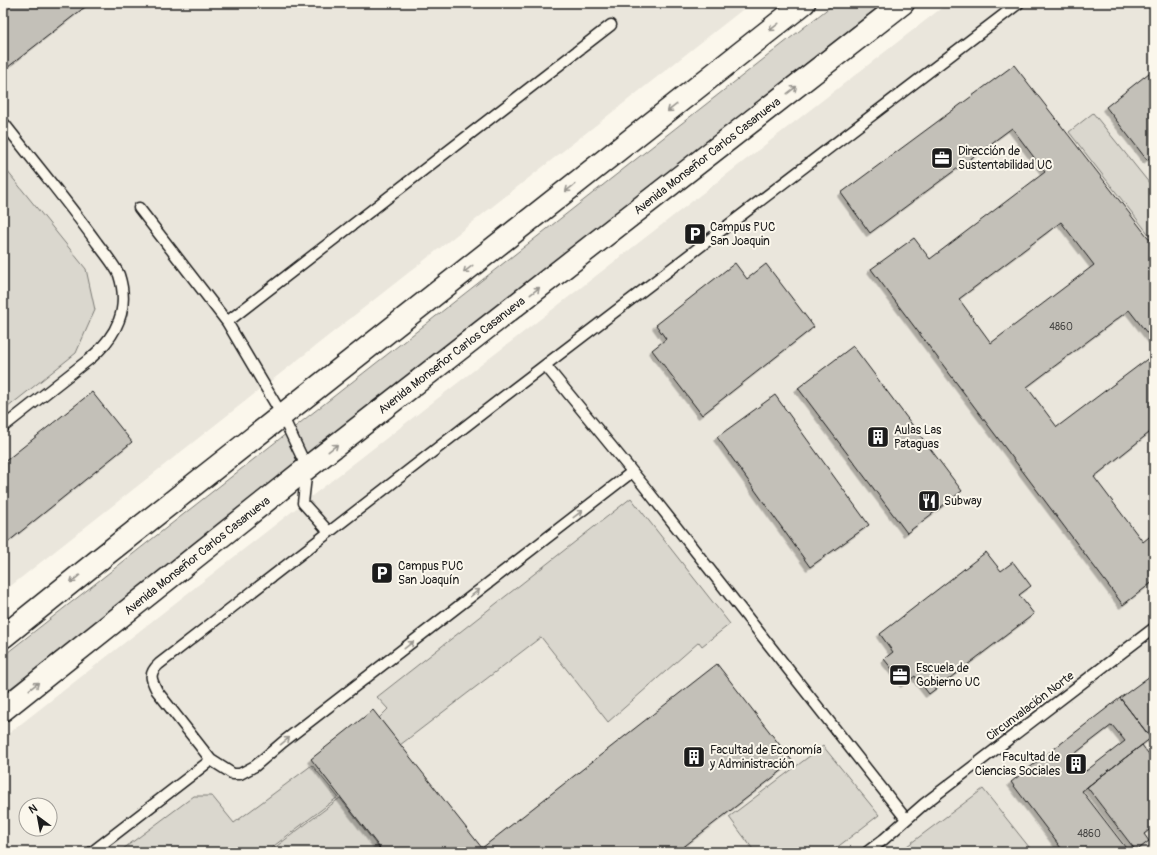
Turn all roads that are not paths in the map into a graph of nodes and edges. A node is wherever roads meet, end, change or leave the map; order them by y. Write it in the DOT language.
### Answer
graph roads {
  1 [pos="804,3"];
  2 [pos="903,3"];
  3 [pos="1019,3"];
  4 [pos="611,26"];
  5 [pos="3,122"];
  6 [pos="140,208"];
  7 [pos="227,322"];
  8 [pos="546,365"];
  9 [pos="282,415"];
  10 [pos="3,427"];
  11 [pos="307,468"];
  12 [pos="632,472"];
  13 [pos="329,532"];
  14 [pos="1154,628"];
  15 [pos="3,637"];
  16 [pos="3,710"];
  17 [pos="211,760"];
  18 [pos="906,819"];
  19 [pos="92,852"];
  20 [pos="867,852"];
  1 -- 9 [label="main road, one-way"];
  11 -- 2 [label="main road, Avenida Monseñor Carlos Casanueva, one-way"];
  3 -- 8 [label="lane"];
  4 -- 7 [label="lane"];
  5 -- 10 [label="lane"];
  6 -- 7 [label="lane"];
  7 -- 9 [label="lane"];
  8 -- 12 [label="lane"];
  8 -- 13 [label="lane"];
  9 -- 11 [label="lane"];
  9 -- 15 [label="main road, one-way"];
  11 -- 13 [label="lane"];
  16 -- 11 [label="main road, Avenida Monseñor Carlos Casanueva, one-way"];
  17 -- 12 [label="lane, one-way"];
  12 -- 18 [label="lane"];
  13 -- 17 [label="lane"];
  14 -- 18 [label="lane, Circunvalación Norte"];
  17 -- 19 [label="lane"];
  18 -- 20 [label="lane, Circunvalación Norte"];
}
